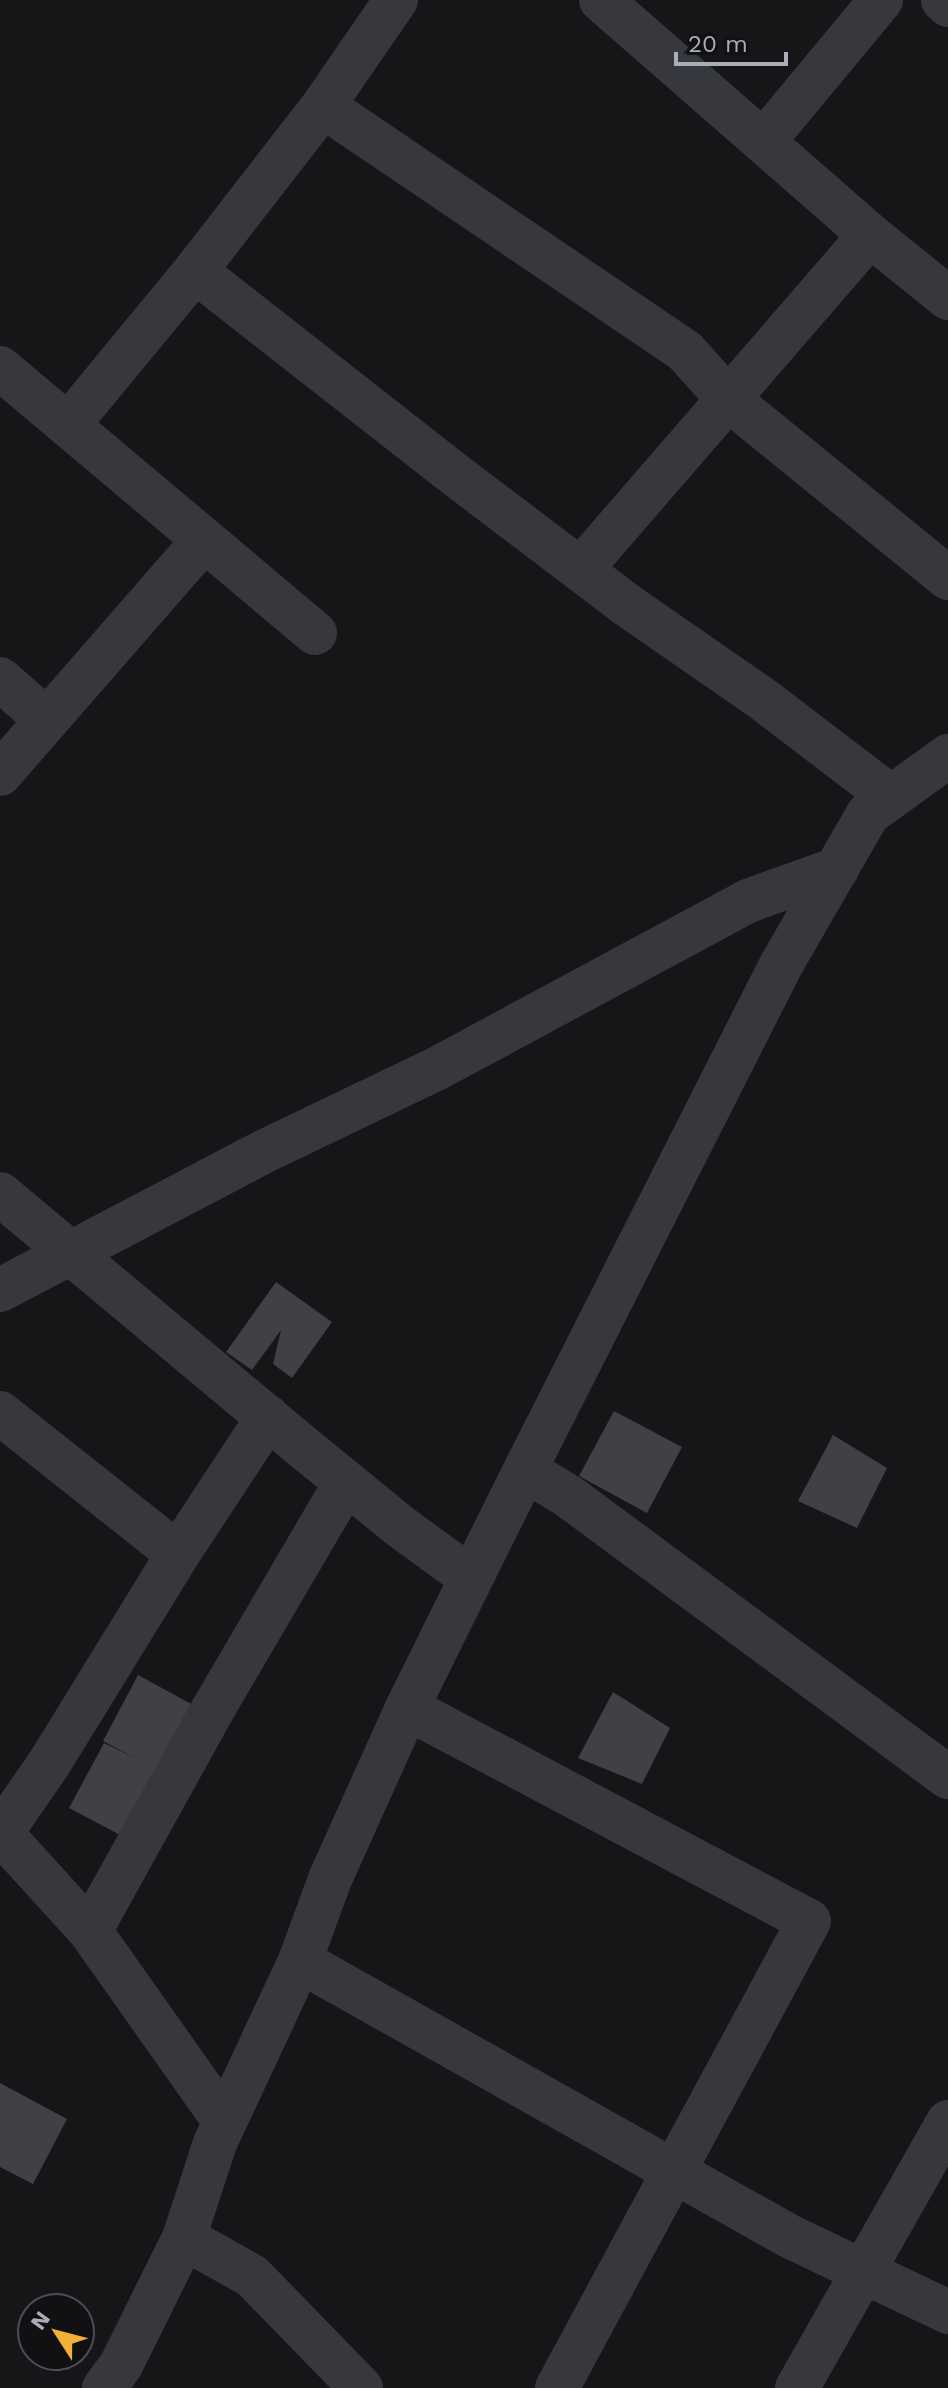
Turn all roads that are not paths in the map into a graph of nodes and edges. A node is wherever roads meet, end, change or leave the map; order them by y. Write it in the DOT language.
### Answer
graph roads {
  1 [pos="396,0"];
  2 [pos="601,0"];
  3 [pos="881,0"];
  4 [pos="943,0"];
  5 [pos="948,5"];
  6 [pos="323,106"];
  7 [pos="764,141"];
  8 [pos="870,235"];
  9 [pos="195,271"];
  10 [pos="948,298"];
  11 [pos="0,368"];
  12 [pos="728,399"];
  13 [pos="68,425"];
  14 [pos="204,540"];
  15 [pos="581,569"];
  16 [pos="948,578"];
  17 [pos="315,633"];
  18 [pos="0,679"];
  19 [pos="47,720"];
  20 [pos="948,756"];
  21 [pos="0,774"];
  22 [pos="891,797"];
  23 [pos="837,869"];
  24 [pos="0,1194"];
  25 [pos="70,1253"];
  26 [pos="0,1290"];
  27 [pos="0,1413"];
  28 [pos="268,1417"];
  29 [pos="525,1470"];
  30 [pos="346,1482"];
  31 [pos="178,1554"];
  32 [pos="471,1578"];
  33 [pos="407,1708"];
  34 [pos="948,1777"];
  35 [pos="0,1832"];
  36 [pos="90,1931"];
  37 [pos="300,1961"];
  38 [pos="225,2122"];
  39 [pos="948,2122"];
  40 [pos="674,2171"];
  41 [pos="184,2238"];
  42 [pos="862,2271"];
  43 [pos="948,2312"];
  44 [pos="104,2388"];
  45 [pos="361,2388"];
  46 [pos="557,2388"];
  47 [pos="797,2388"];
  1 -- 6 [label="street"];
  2 -- 7 [label="street"];
  3 -- 7 [label="street"];
  4 -- 5 [label="street"];
  6 -- 9 [label="street"];
  6 -- 12 [label="street"];
  7 -- 8 [label="street"];
  8 -- 10 [label="street"];
  8 -- 12 [label="street"];
  9 -- 13 [label="street"];
  9 -- 15 [label="street"];
  11 -- 13 [label="street"];
  12 -- 15 [label="street"];
  12 -- 16 [label="street"];
  13 -- 14 [label="street"];
  14 -- 17 [label="street"];
  14 -- 19 [label="street"];
  15 -- 22 [label="street"];
  18 -- 19 [label="street"];
  19 -- 21 [label="street"];
  20 -- 22 [label="street"];
  22 -- 23 [label="street"];
  23 -- 25 [label="street"];
  23 -- 29 [label="street"];
  24 -- 25 [label="street"];
  25 -- 26 [label="street"];
  25 -- 28 [label="street"];
  27 -- 31 [label="street"];
  28 -- 30 [label="street"];
  28 -- 31 [label="street"];
  29 -- 32 [label="street"];
  29 -- 34 [label="street"];
  30 -- 32 [label="street"];
  30 -- 36 [label="street"];
  31 -- 35 [label="street"];
  32 -- 33 [label="street"];
  33 -- 37 [label="street"];
  33 -- 40 [label="street"];
  35 -- 36 [label="street"];
  36 -- 38 [label="street"];
  37 -- 38 [label="street"];
  37 -- 40 [label="street"];
  38 -- 41 [label="street"];
  39 -- 42 [label="street"];
  40 -- 42 [label="street"];
  40 -- 46 [label="street"];
  41 -- 44 [label="street"];
  41 -- 45 [label="street"];
  42 -- 43 [label="street"];
  42 -- 47 [label="street"];
}
